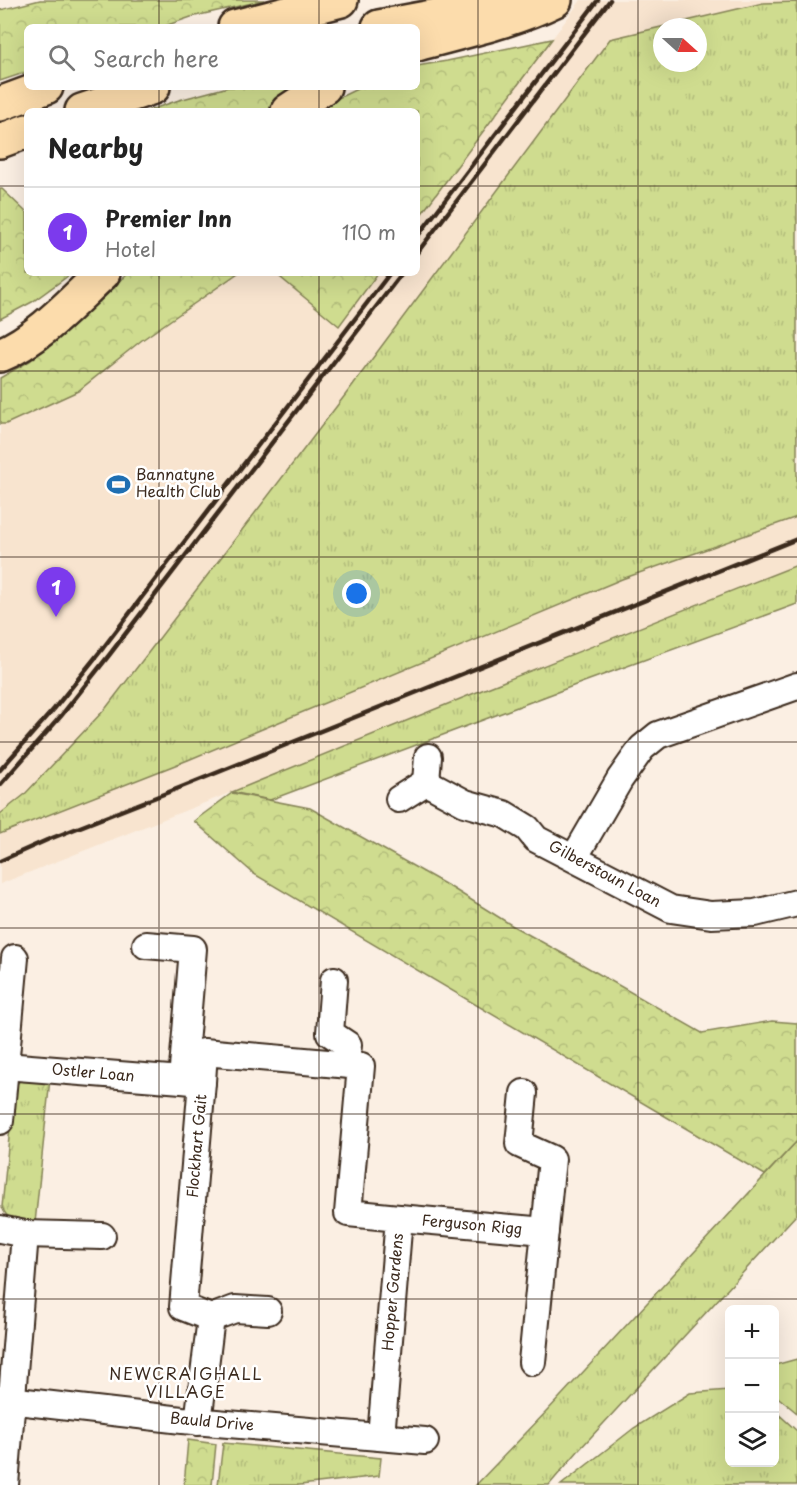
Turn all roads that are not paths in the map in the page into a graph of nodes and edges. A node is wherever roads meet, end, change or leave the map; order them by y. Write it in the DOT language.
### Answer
graph roads {
  1 [pos="341,0"];
  2 [pos="522,0"];
  3 [pos="555,0"];
  4 [pos="247,24"];
  5 [pos="394,24"];
  6 [pos="420,44"];
  7 [pos="38,90"];
  8 [pos="144,90"];
  9 [pos="320,90"];
  10 [pos="0,104"];
  11 [pos="91,108"];
  12 [pos="292,108"];
  13 [pos="24,132"];
  14 [pos="0,141"];
  15 [pos="100,276"];
  16 [pos="0,355"];
  17 [pos="797,686"];
  18 [pos="399,799"];
  19 [pos="573,858"];
  20 [pos="797,903"];
  21 [pos="146,945"];
  22 [pos="15,958"];
  23 [pos="334,980"];
  24 [pos="346,1064"];
  25 [pos="5,1066"];
  26 [pos="192,1081"];
  27 [pos="524,1093"];
  28 [pos="0,1121"];
  29 [pos="399,1218"];
  30 [pos="545,1231"];
  31 [pos="12,1232"];
  32 [pos="102,1236"];
  33 [pos="268,1311"];
  34 [pos="211,1318"];
  35 [pos="532,1362"];
  36 [pos="6,1400"];
  37 [pos="198,1422"];
  38 [pos="381,1437"];
  39 [pos="424,1441"];
  40 [pos="6,1485"];
  1 -- 4 [label="main road"];
  2 -- 5 [label="main road"];
  3 -- 6 [label="main road"];
  7 -- 10 [label="main road"];
  8 -- 11 [label="main road"];
  9 -- 12 [label="main road"];
  13 -- 14 [label="main road"];
  15 -- 16 [label="main road"];
  17 -- 19 [label="street"];
  18 -- 19 [label="street, Gilberstoun Loan"];
  19 -- 20 [label="street, Gilberstoun Loan"];
  21 -- 26 [label="street, Flockhart Gait"];
  22 -- 25 [label="street"];
  23 -- 24 [label="street, Hopper Gardens"];
  24 -- 26 [label="street"];
  24 -- 29 [label="street, Hopper Gardens"];
  25 -- 26 [label="street, Ostler Loan"];
  25 -- 28 [label="street"];
  26 -- 34 [label="street, Flockhart Gait"];
  27 -- 30 [label="street"];
  29 -- 30 [label="street, Ferguson Rigg"];
  29 -- 38 [label="street, Hopper Gardens"];
  30 -- 35 [label="street"];
  31 -- 32 [label="street"];
  31 -- 36 [label="street"];
  33 -- 34 [label="street"];
  34 -- 37 [label="street"];
  36 -- 37 [label="street, Bauld Drive"];
  36 -- 40 [label="street"];
  37 -- 38 [label="street, Bauld Drive"];
  38 -- 39 [label="street, Bauld Drive"];
}
